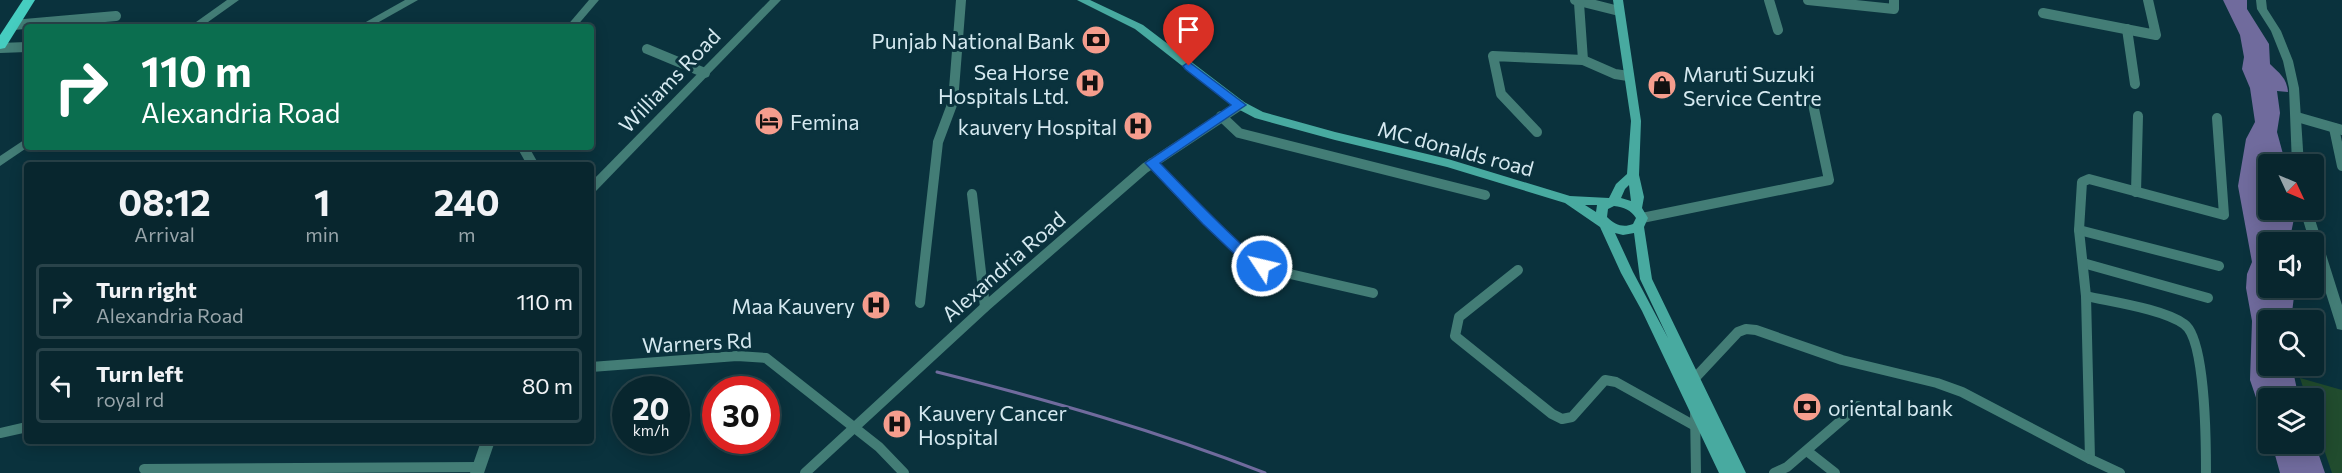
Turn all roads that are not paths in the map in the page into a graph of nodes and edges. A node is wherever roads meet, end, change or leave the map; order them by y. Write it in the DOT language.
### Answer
graph roads {
  1 [pos="18,0"];
  2 [pos="29,0"];
  3 [pos="234,0"];
  4 [pos="413,0"];
  5 [pos="594,0"];
  6 [pos="776,0"];
  7 [pos="961,0"];
  8 [pos="1082,0"];
  9 [pos="1769,0"];
  10 [pos="1808,0"];
  11 [pos="1894,0"];
  12 [pos="2148,0"];
  13 [pos="2261,0"];
  14 [pos="1835,1"];
  15 [pos="1577,2"];
  16 [pos="1617,4"];
  17 [pos="2043,13"];
  18 [pos="116,16"];
  19 [pos="24,24"];
  20 [pos="29,24"];
  21 [pos="198,24"];
  22 [pos="368,24"];
  23 [pos="574,24"];
  24 [pos="7,26"];
  25 [pos="2127,29"];
  26 [pos="1778,30"];
  27 [pos="0,47"];
  28 [pos="24,47"];
  29 [pos="647,49"];
  30 [pos="1583,60"];
  31 [pos="705,73"];
  32 [pos="1628,76"];
  33 [pos="2135,84"];
  34 [pos="1813,104"];
  35 [pos="1240,105"];
  36 [pos="2138,116"];
  37 [pos="1221,117"];
  38 [pos="2297,117"];
  39 [pos="2217,118"];
  40 [pos="2338,129"];
  41 [pos="1537,132"];
  42 [pos="24,144"];
  43 [pos="2298,154"];
  44 [pos="0,162"];
  45 [pos="1152,163"];
  46 [pos="2342,166"];
  47 [pos="1633,175"];
  48 [pos="594,186"];
  49 [pos="2136,192"];
  50 [pos="972,194"];
  51 [pos="1485,195"];
  52 [pos="1569,200"];
  53 [pos="1613,202"];
  54 [pos="1638,218"];
  55 [pos="2309,220"];
  56 [pos="1605,224"];
  57 [pos="2079,230"];
  58 [pos="2082,262"];
  59 [pos="2219,266"];
  60 [pos="1518,270"];
  61 [pos="1373,293"];
  62 [pos="2086,296"];
  63 [pos="2208,298"];
  64 [pos="920,303"];
  65 [pos="985,307"];
  66 [pos="2342,325"];
  67 [pos="594,367"];
  68 [pos="1695,378"];
  69 [pos="1858,406"];
  70 [pos="1695,408"];
  71 [pos="1695,426"];
  72 [pos="24,428"];
  73 [pos="852,428"];
  74 [pos="0,433"];
  75 [pos="487,444"];
  76 [pos="1807,451"];
  77 [pos="2090,459"];
  78 [pos="144,469"];
  79 [pos="478,470"];
  80 [pos="805,473"];
  81 [pos="904,473"];
  82 [pos="1696,473"];
  83 [pos="1726,473"];
  84 [pos="1740,473"];
  85 [pos="1774,473"];
  86 [pos="1835,473"];
  87 [pos="2120,473"];
  88 [pos="2206,473"];
  1 -- 24 [label="main road"];
  2 -- 24 [label="main road"];
  3 -- 21 [label="street"];
  4 -- 22 [label="street"];
  5 -- 23 [label="street"];
  6 -- 31 [label="street, Williams Road"];
  7 -- 64 [label="street"];
  8 -- 35 [label="main road, MC donalds road"];
  9 -- 26 [label="street"];
  10 -- 14 [label="street"];
  11 -- 14 [label="street"];
  12 -- 25 [label="street"];
  13 -- 38 [label="street"];
  15 -- 16 [label="street"];
  15 -- 30 [label="street"];
  16 -- 32 [label="main road"];
  17 -- 25 [label="street"];
  18 -- 20 [label="street"];
  19 -- 24 [label="street"];
  24 -- 27 [label="main road"];
  25 -- 33 [label="street"];
  27 -- 28 [label="street"];
  29 -- 31 [label="street"];
  30 -- 32 [label="street"];
  30 -- 41 [label="street"];
  31 -- 48 [label="street, Williams Road"];
  32 -- 47 [label="main road"];
  34 -- 54 [label="street"];
  35 -- 37 [label="street, Alexandria Road"];
  35 -- 52 [label="main road, MC donalds road"];
  36 -- 49 [label="street"];
  37 -- 45 [label="street, Alexandria Road"];
  37 -- 51 [label="street"];
  38 -- 40 [label="street"];
  38 -- 43 [label="street"];
  39 -- 49 [label="street"];
  40 -- 46 [label="street"];
  42 -- 44 [label="street"];
  45 -- 61 [label="street"];
  45 -- 65 [label="street, Alexandria Road"];
  47 -- 53 [label="main road"];
  47 -- 54 [label="main road"];
  49 -- 57 [label="street"];
  50 -- 65 [label="street"];
  52 -- 53 [label="main road"];
  52 -- 56 [label="main road, MC donalds road"];
  53 -- 54 [label="main road"];
  53 -- 56 [label="main road"];
  54 -- 56 [label="main road"];
  54 -- 68 [label="main road"];
  55 -- 66 [label="street"];
  56 -- 70 [label="main road"];
  57 -- 58 [label="street"];
  57 -- 59 [label="street"];
  58 -- 62 [label="street"];
  58 -- 63 [label="street"];
  60 -- 71 [label="street"];
  62 -- 77 [label="street"];
  62 -- 88 [label="street"];
  65 -- 73 [label="street, Alexandria Road"];
  67 -- 73 [label="street, Warners Rd"];
  68 -- 70 [label="street"];
  68 -- 77 [label="street"];
  68 -- 84 [label="main road"];
  69 -- 76 [label="street"];
  70 -- 71 [label="street"];
  70 -- 83 [label="main road"];
  71 -- 82 [label="street"];
  72 -- 74 [label="street"];
  73 -- 80 [label="street, Alexandria Road"];
  73 -- 81 [label="street, Warners Rd"];
  75 -- 79 [label="street"];
  76 -- 85 [label="street"];
  76 -- 86 [label="street"];
  77 -- 87 [label="street"];
  78 -- 79 [label="street"];
}
